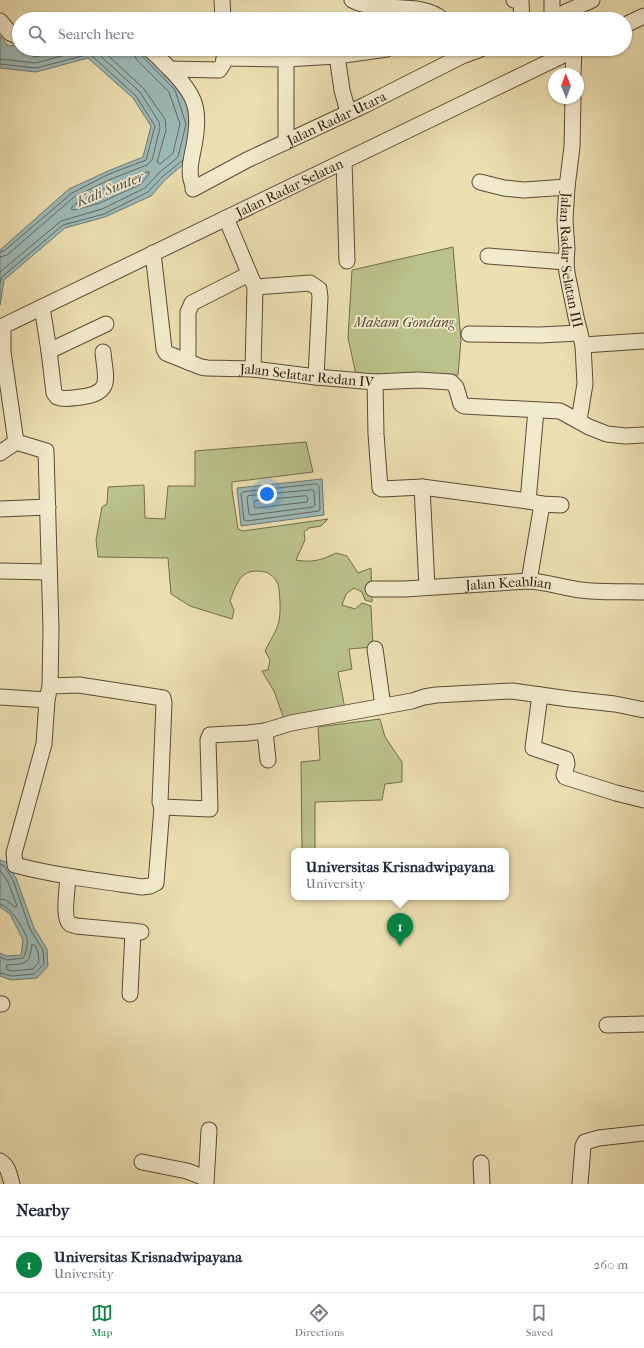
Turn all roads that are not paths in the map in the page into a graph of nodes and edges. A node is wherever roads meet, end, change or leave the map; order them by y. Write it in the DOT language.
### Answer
graph roads {
  1 [pos="222,0"];
  2 [pos="352,0"];
  3 [pos="552,0"];
  4 [pos="592,0"];
  5 [pos="523,1"];
  6 [pos="223,12"];
  7 [pos="430,12"];
  8 [pos="522,12"];
  9 [pos="551,12"];
  10 [pos="566,12"];
  11 [pos="644,16"];
  12 [pos="0,21"];
  13 [pos="632,22"];
  14 [pos="12,34"];
  15 [pos="156,56"];
  16 [pos="223,56"];
  17 [pos="248,56"];
  18 [pos="337,56"];
  19 [pos="453,56"];
  20 [pos="561,56"];
  21 [pos="574,56"];
  22 [pos="286,59"];
  23 [pos="573,68"];
  24 [pos="170,70"];
  25 [pos="573,104"];
  26 [pos="348,112"];
  27 [pos="286,142"];
  28 [pos="344,161"];
  29 [pos="480,182"];
  30 [pos="567,187"];
  31 [pos="226,218"];
  32 [pos="153,253"];
  33 [pos="488,256"];
  34 [pos="347,261"];
  35 [pos="566,262"];
  36 [pos="252,280"];
  37 [pos="42,307"];
  38 [pos="106,324"];
  39 [pos="469,334"];
  40 [pos="581,339"];
  41 [pos="644,341"];
  42 [pos="49,351"];
  43 [pos="103,352"];
  44 [pos="188,362"];
  45 [pos="253,369"];
  46 [pos="316,377"];
  47 [pos="375,382"];
  48 [pos="536,410"];
  49 [pos="579,420"];
  50 [pos="644,435"];
  51 [pos="16,442"];
  52 [pos="0,453"];
  53 [pos="422,487"];
  54 [pos="535,503"];
  55 [pos="560,505"];
  56 [pos="48,507"];
  57 [pos="0,509"];
  58 [pos="0,571"];
  59 [pos="49,572"];
  60 [pos="529,581"];
  61 [pos="427,587"];
  62 [pos="373,589"];
  63 [pos="644,592"];
  64 [pos="375,648"];
  65 [pos="49,693"];
  66 [pos="540,695"];
  67 [pos="0,697"];
  68 [pos="383,706"];
  69 [pos="644,710"];
  70 [pos="265,731"];
  71 [pos="268,760"];
  72 [pos="644,800"];
  73 [pos="162,807"];
  74 [pos="68,876"];
  75 [pos="130,994"];
  76 [pos="644,1024"];
  77 [pos="607,1025"];
  78 [pos="209,1130"];
  79 [pos="644,1133"];
  80 [pos="0,1161"];
  81 [pos="142,1162"];
  82 [pos="481,1163"];
  83 [pos="206,1181"];
  84 [pos="12,1184"];
  85 [pos="482,1184"];
  86 [pos="580,1184"];
  1 -- 6 [label="street"];
  2 -- 7 [label="street"];
  3 -- 9 [label="street"];
  4 -- 10 [label="street"];
  5 -- 8 [label="street"];
  11 -- 13 [label="street"];
  12 -- 14 [label="street"];
  15 -- 24 [label="street"];
  16 -- 24 [label="street"];
  17 -- 22 [label="street"];
  18 -- 22 [label="street"];
  18 -- 26 [label="street"];
  19 -- 26 [label="street, Jalan Radar Utara"];
  20 -- 28 [label="street, Jalan Radar Selatan"];
  21 -- 23 [label="street"];
  22 -- 27 [label="street"];
  24 -- 27 [label="street, Jalan Radar Utara"];
  25 -- 30 [label="street, Jalan Radar Selatan III"];
  26 -- 27 [label="street, Jalan Radar Utara"];
  28 -- 31 [label="street, Jalan Radar Selatan"];
  28 -- 34 [label="street"];
  29 -- 30 [label="street"];
  30 -- 35 [label="street, Jalan Radar Selatan III"];
  31 -- 32 [label="street, Jalan Radar Selatan"];
  31 -- 36 [label="street"];
  32 -- 37 [label="street, Jalan Radar Selatan"];
  32 -- 44 [label="street, Jalan Selatar Redan IV"];
  33 -- 35 [label="street"];
  35 -- 40 [label="street, Jalan Radar Selatan III"];
  36 -- 44 [label="street"];
  36 -- 45 [label="street"];
  36 -- 46 [label="street"];
  37 -- 42 [label="street"];
  37 -- 51 [label="street, Jalan Radar Selatan"];
  38 -- 42 [label="street"];
  39 -- 40 [label="street"];
  40 -- 41 [label="street"];
  40 -- 49 [label="street, Jalan Radar Selatan III"];
  42 -- 43 [label="street"];
  44 -- 45 [label="street, Jalan Selatar Redan IV"];
  45 -- 46 [label="street, Jalan Selatar Redan IV"];
  46 -- 47 [label="street, Jalan Selatar Redan IV"];
  47 -- 48 [label="street"];
  47 -- 53 [label="street, Jalan Selatar Redan IV"];
  48 -- 49 [label="street"];
  48 -- 54 [label="street"];
  49 -- 50 [label="street"];
  51 -- 52 [label="street"];
  51 -- 56 [label="street"];
  53 -- 54 [label="street"];
  53 -- 61 [label="street"];
  54 -- 55 [label="street"];
  54 -- 60 [label="street"];
  56 -- 57 [label="street"];
  56 -- 59 [label="street"];
  58 -- 59 [label="street"];
  59 -- 65 [label="street"];
  60 -- 61 [label="street, Jalan Keahlian"];
  60 -- 63 [label="street, Jalan Keahlian"];
  61 -- 62 [label="street, Jalan Keahlian"];
  64 -- 68 [label="street"];
  65 -- 67 [label="street"];
  65 -- 73 [label="street"];
  65 -- 74 [label="street"];
  66 -- 68 [label="street"];
  66 -- 69 [label="street"];
  66 -- 72 [label="street"];
  68 -- 70 [label="street"];
  70 -- 71 [label="street"];
  70 -- 73 [label="street"];
  73 -- 74 [label="street"];
  74 -- 75 [label="street"];
  76 -- 77 [label="street"];
  78 -- 83 [label="street"];
  79 -- 86 [label="street"];
  80 -- 84 [label="street"];
  81 -- 83 [label="street"];
  82 -- 85 [label="street"];
}
